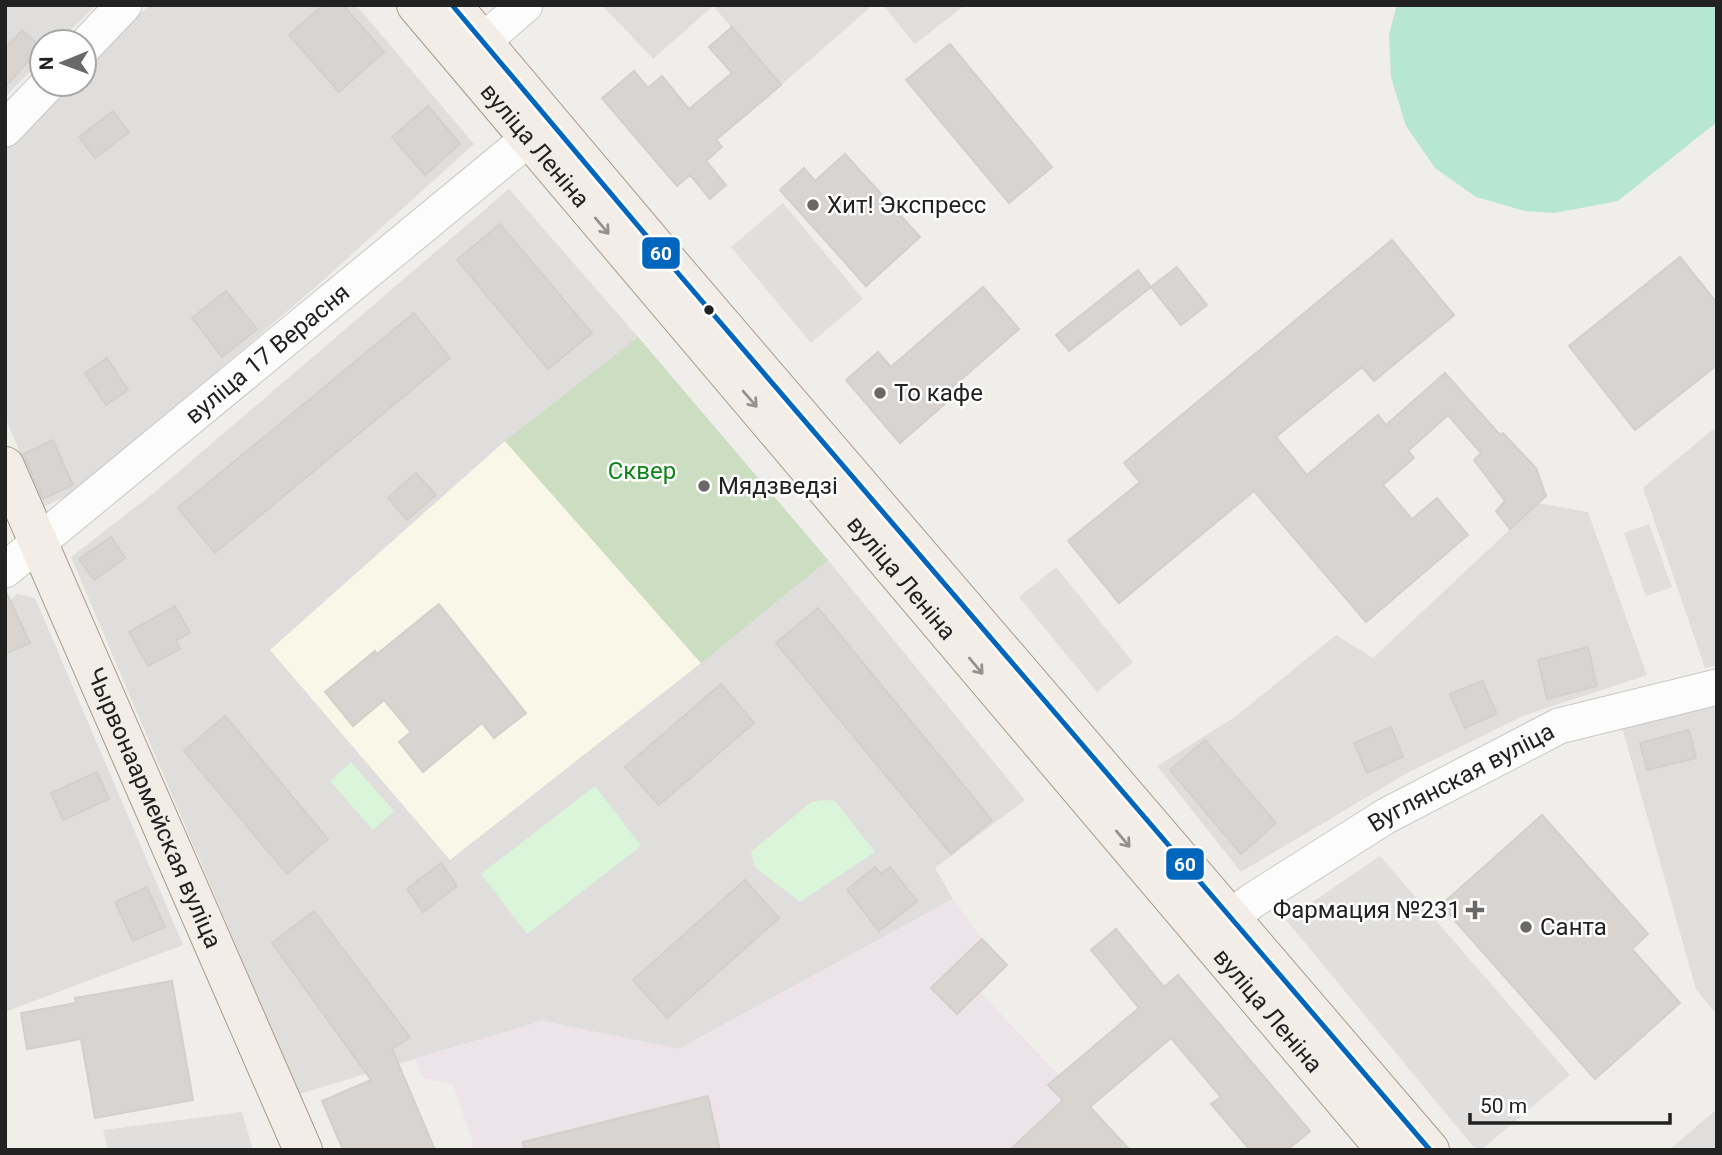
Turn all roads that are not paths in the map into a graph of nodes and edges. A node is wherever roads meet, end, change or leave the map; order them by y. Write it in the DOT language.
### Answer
graph roads {
  1 [pos="124,5"];
  2 [pos="416,5"];
  3 [pos="452,5"];
  4 [pos="525,5"];
  5 [pos="98,32"];
  6 [pos="472,51"];
  7 [pos="35,98"];
  8 [pos="5,129"];
  9 [pos="538,129"];
  10 [pos="5,466"];
  11 [pos="38,542"];
  12 [pos="5,570"];
  13 [pos="1717,687"];
  14 [pos="1218,927"];
  15 [pos="303,1150"];
  16 [pos="1386,1150"];
  17 [pos="1430,1150"];
  1 -- 5 [label="street"];
  2 -- 6 [label="main road, вуліца Леніна"];
  3 -- 6 [label="main road, вуліца Леніна"];
  4 -- 6 [label="street"];
  6 -- 9 [label="main road, вуліца Леніна"];
  7 -- 8 [label="street"];
  9 -- 11 [label="street, вуліца 17 Верасня"];
  9 -- 14 [label="main road, вуліца Леніна"];
  10 -- 11 [label="main road, Чырвонаармейская вуліца"];
  11 -- 12 [label="street, вуліца 17 Верасня"];
  11 -- 15 [label="main road, Чырвонаармейская вуліца"];
  13 -- 14 [label="street, Вуглянская вуліца"];
  14 -- 16 [label="main road, вуліца Леніна"];
  14 -- 17 [label="main road, вуліца Леніна"];
}
